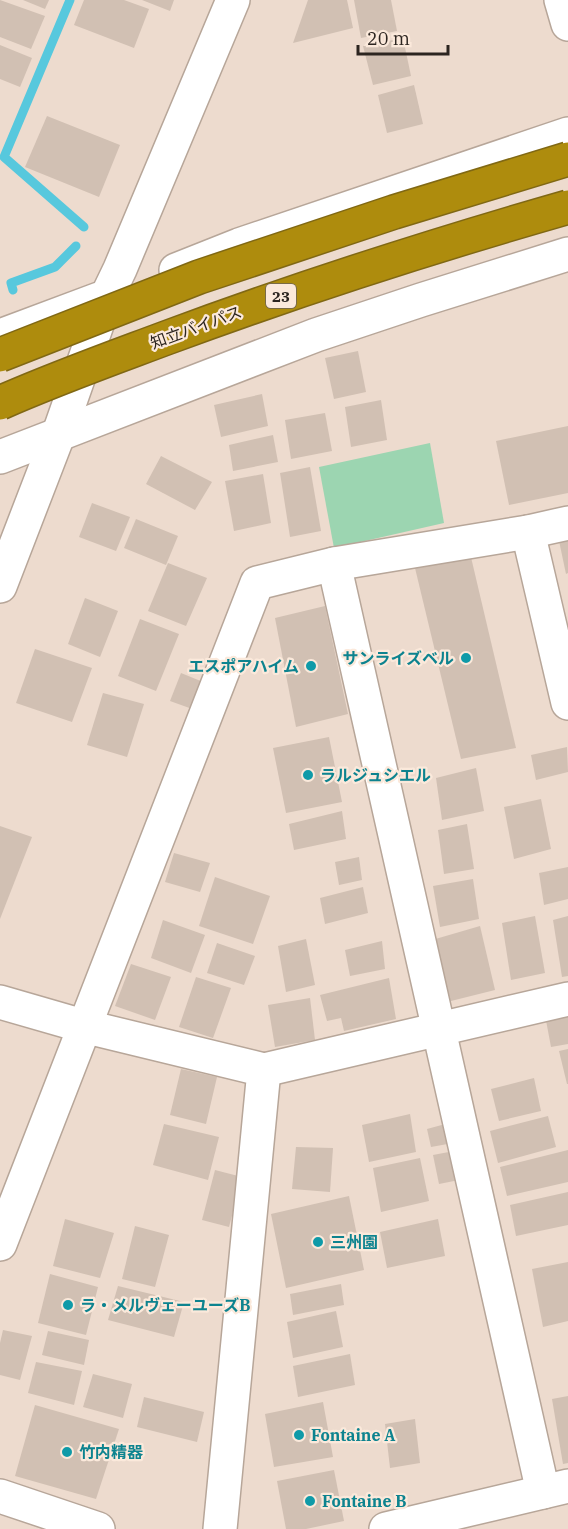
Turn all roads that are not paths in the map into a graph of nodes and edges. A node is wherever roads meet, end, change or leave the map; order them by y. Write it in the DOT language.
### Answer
graph roads {
  1 [pos="233,0"];
  2 [pos="561,0"];
  3 [pos="568,24"];
  4 [pos="568,134"];
  5 [pos="568,159"];
  6 [pos="568,207"];
  7 [pos="568,254"];
  8 [pos="107,296"];
  9 [pos="0,336"];
  10 [pos="0,355"];
  11 [pos="0,403"];
  12 [pos="59,433"];
  13 [pos="0,457"];
  14 [pos="568,523"];
  15 [pos="528,532"];
  16 [pos="334,564"];
  17 [pos="0,586"];
  18 [pos="568,704"];
  19 [pos="568,999"];
  20 [pos="0,1002"];
  21 [pos="83,1026"];
  22 [pos="440,1029"];
  23 [pos="264,1071"];
  24 [pos="0,1244"];
  25 [pos="556,1489"];
  26 [pos="0,1496"];
  27 [pos="98,1529"];
  28 [pos="220,1529"];
  29 [pos="386,1529"];
  1 -- 8 [label="street"];
  2 -- 3 [label="street"];
  4 -- 8 [label="street"];
  5 -- 10 [label="highway, bridge"];
  6 -- 11 [label="highway, 知立バイパス / 23, bridge"];
  7 -- 12 [label="street"];
  8 -- 9 [label="street"];
  8 -- 12 [label="street"];
  12 -- 13 [label="street"];
  12 -- 17 [label="street"];
  14 -- 15 [label="street"];
  15 -- 16 [label="street"];
  15 -- 18 [label="street"];
  16 -- 21 [label="street"];
  16 -- 22 [label="street"];
  19 -- 22 [label="street"];
  20 -- 21 [label="street"];
  21 -- 23 [label="street"];
  21 -- 24 [label="street"];
  22 -- 23 [label="street"];
  22 -- 25 [label="street"];
  23 -- 28 [label="street"];
  25 -- 29 [label="street"];
  26 -- 27 [label="street"];
}
